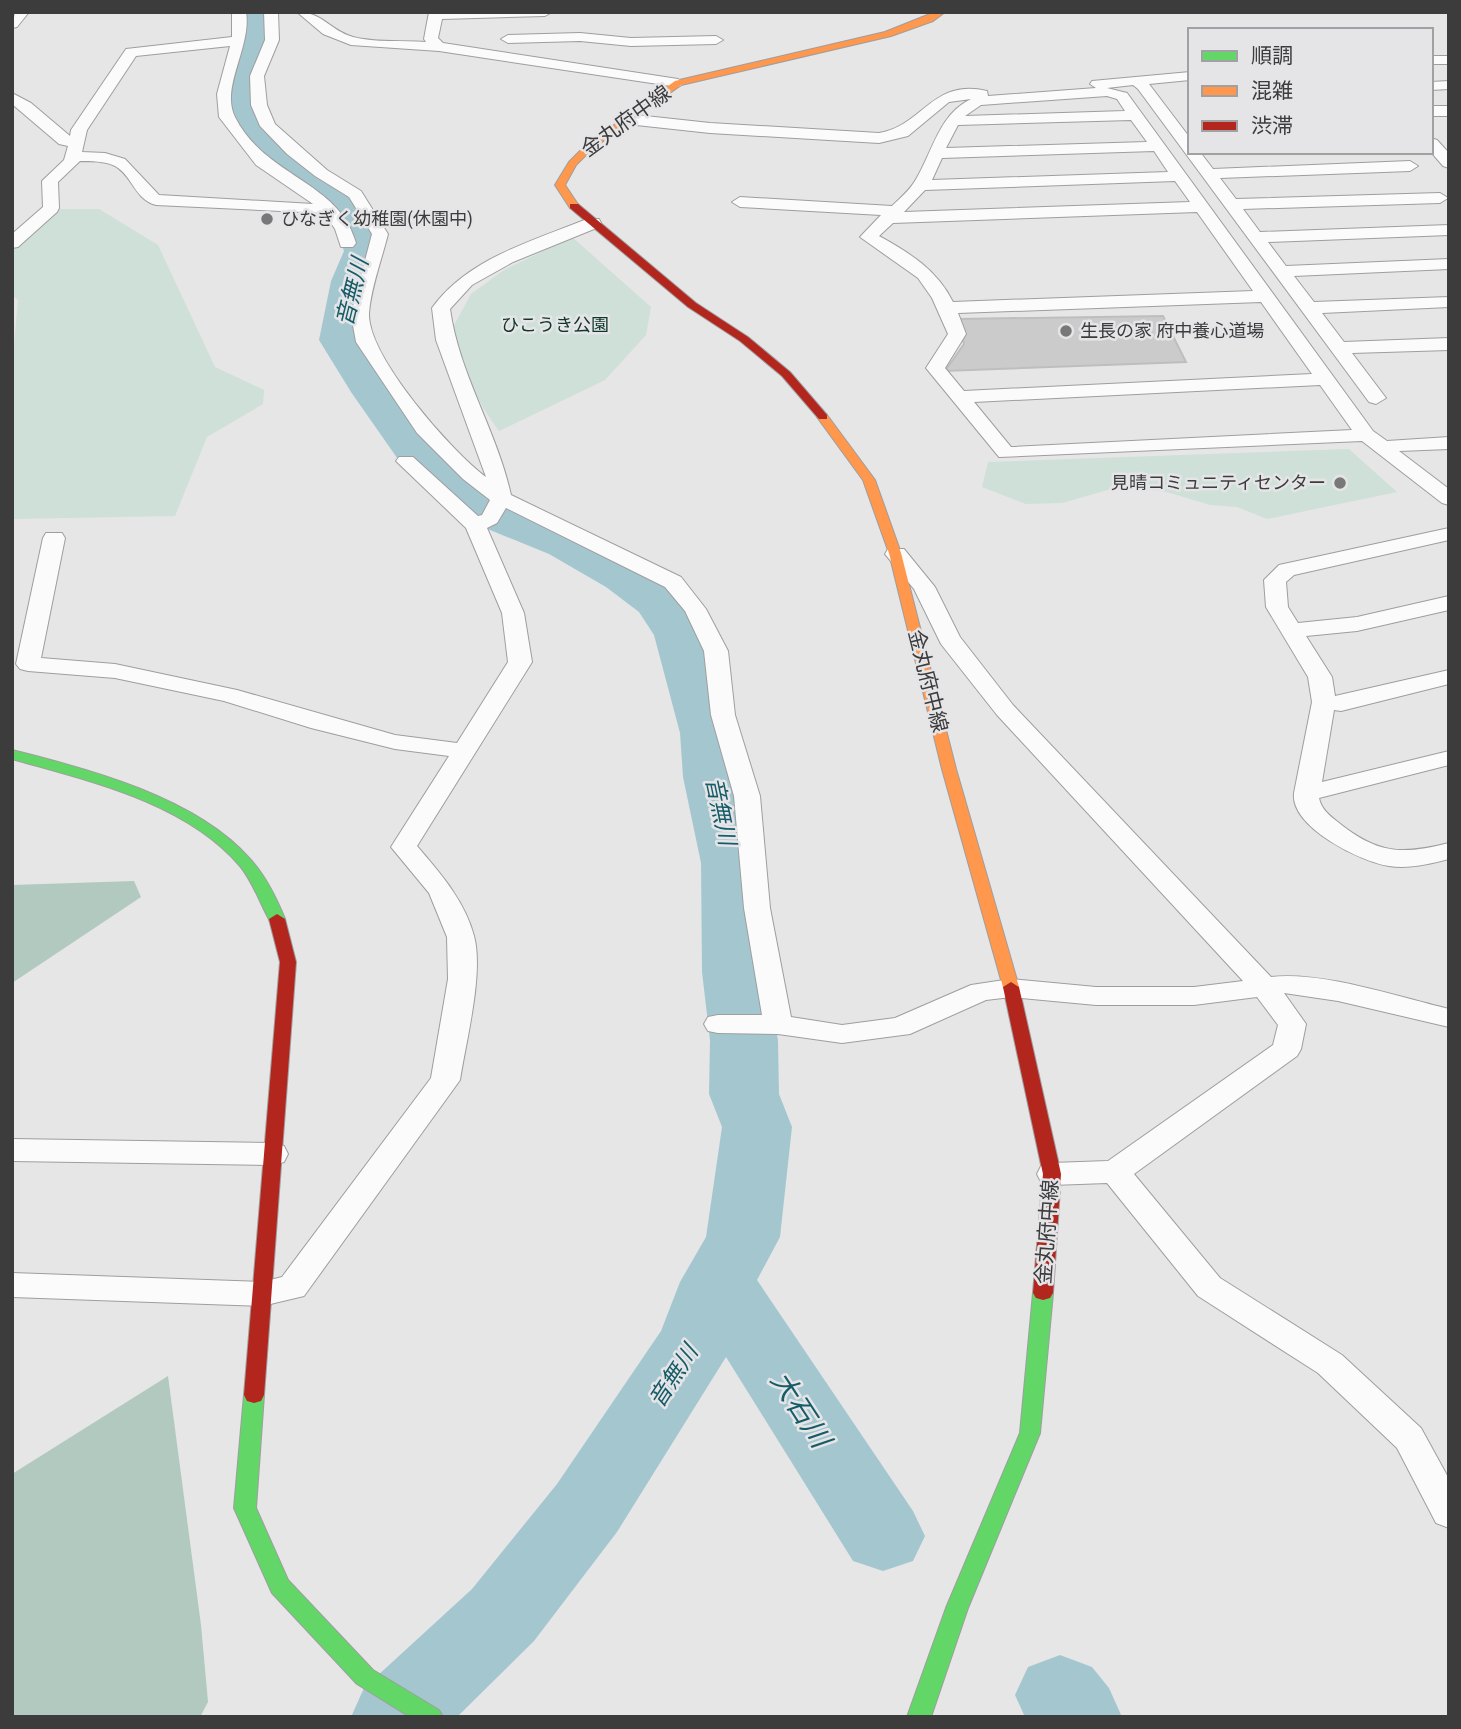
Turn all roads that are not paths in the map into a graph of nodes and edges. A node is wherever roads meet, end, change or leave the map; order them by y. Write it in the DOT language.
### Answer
graph roads {
  1 [pos="22,12"];
  2 [pos="239,12"];
  3 [pos="271,12"];
  4 [pos="304,12"];
  5 [pos="545,12"];
  6 [pos="941,12"];
  7 [pos="436,14"];
  8 [pos="498,14"];
  9 [pos="12,24"];
  10 [pos="508,39"];
  11 [pos="716,40"];
  12 [pos="239,41"];
  13 [pos="439,47"];
  14 [pos="516,59"];
  15 [pos="1188,76"];
  16 [pos="678,83"];
  17 [pos="1139,83"];
  18 [pos="1188,83"];
  19 [pos="1004,95"];
  20 [pos="12,97"];
  21 [pos="1135,115"];
  22 [pos="627,120"];
  23 [pos="953,121"];
  24 [pos="1433,144"];
  25 [pos="1158,146"];
  26 [pos="1188,146"];
  27 [pos="75,149"];
  28 [pos="937,153"];
  29 [pos="1193,154"];
  30 [pos="1398,154"];
  31 [pos="1449,163"];
  32 [pos="1410,166"];
  33 [pos="1208,174"];
  34 [pos="1180,176"];
  35 [pos="921,185"];
  36 [pos="740,202"];
  37 [pos="1444,202"];
  38 [pos="1230,204"];
  39 [pos="328,207"];
  40 [pos="1202,207"];
  41 [pos="891,214"];
  42 [pos="593,222"];
  43 [pos="1449,230"];
  44 [pos="1255,237"];
  45 [pos="12,243"];
  46 [pos="347,243"];
  47 [pos="1449,264"];
  48 [pos="1280,271"];
  49 [pos="1266,296"];
  50 [pos="1449,302"];
  51 [pos="947,308"];
  52 [pos="1307,308"];
  53 [pos="1449,344"];
  54 [pos="1337,348"];
  55 [pos="1325,379"];
  56 [pos="958,397"];
  57 [pos="1376,398"];
  58 [pos="1366,435"];
  59 [pos="1449,443"];
  60 [pos="1387,452"];
  61 [pos="407,461"];
  62 [pos="501,498"];
  63 [pos="1449,499"];
  64 [pos="483,522"];
  65 [pos="1449,534"];
  66 [pos="54,538"];
  67 [pos="895,553"];
  68 [pos="1449,603"];
  69 [pos="1292,631"];
  70 [pos="1449,677"];
  71 [pos="1324,702"];
  72 [pos="464,751"];
  73 [pos="12,754"];
  74 [pos="1449,758"];
  75 [pos="1307,793"];
  76 [pos="1449,851"];
  77 [pos="1012,988"];
  78 [pos="1266,989"];
  79 [pos="1449,1018"];
  80 [pos="719,1024"];
  81 [pos="778,1025"];
  82 [pos="12,1150"];
  83 [pos="273,1154"];
  84 [pos="1115,1172"];
  85 [pos="1052,1174"];
  86 [pos="12,1285"];
  87 [pos="262,1294"];
  88 [pos="1449,1513"];
  89 [pos="431,1717"];
  90 [pos="919,1717"];
  1 -- 9 [label="street"];
  2 -- 12 [label="street"];
  3 -- 62 [label="street"];
  4 -- 13 [label="street"];
  5 -- 8 [label="street"];
  6 -- 16 [label="main road, 金丸府中線"];
  7 -- 8 [label="street"];
  7 -- 13 [label="street"];
  8 -- 10 [label="street"];
  10 -- 11 [label="street"];
  10 -- 14 [label="street"];
  12 -- 27 [label="street"];
  12 -- 39 [label="street"];
  13 -- 14 [label="street"];
  14 -- 16 [label="street"];
  15 -- 17 [label="street"];
  16 -- 22 [label="main road, 金丸府中線"];
  17 -- 18 [label="street"];
  17 -- 19 [label="street"];
  17 -- 26 [label="street"];
  19 -- 21 [label="street"];
  19 -- 22 [label="street"];
  19 -- 23 [label="street"];
  20 -- 27 [label="street"];
  21 -- 23 [label="street"];
  21 -- 25 [label="street"];
  22 -- 42 [label="main road, 金丸府中線"];
  23 -- 28 [label="street"];
  24 -- 31 [label="street"];
  25 -- 28 [label="street"];
  25 -- 34 [label="street"];
  27 -- 39 [label="street"];
  27 -- 45 [label="street"];
  28 -- 35 [label="street"];
  29 -- 33 [label="street"];
  30 -- 32 [label="street"];
  32 -- 33 [label="street"];
  32 -- 37 [label="street"];
  33 -- 38 [label="street"];
  34 -- 35 [label="street"];
  34 -- 40 [label="street"];
  35 -- 41 [label="street"];
  36 -- 41 [label="street"];
  37 -- 38 [label="street"];
  38 -- 44 [label="street"];
  39 -- 46 [label="street"];
  40 -- 41 [label="street"];
  40 -- 49 [label="street"];
  41 -- 51 [label="street"];
  42 -- 62 [label="street"];
  42 -- 67 [label="main road, 金丸府中線"];
  43 -- 44 [label="street"];
  44 -- 48 [label="street"];
  47 -- 48 [label="street"];
  48 -- 52 [label="street"];
  49 -- 51 [label="street"];
  49 -- 55 [label="street"];
  50 -- 52 [label="street"];
  51 -- 56 [label="street"];
  52 -- 54 [label="street"];
  53 -- 54 [label="street"];
  54 -- 57 [label="street"];
  55 -- 56 [label="street"];
  55 -- 58 [label="street"];
  56 -- 58 [label="street"];
  58 -- 60 [label="street"];
  59 -- 60 [label="street"];
  60 -- 63 [label="street"];
  61 -- 64 [label="street"];
  62 -- 64 [label="street"];
  62 -- 81 [label="street"];
  64 -- 72 [label="street"];
  65 -- 69 [label="street"];
  66 -- 72 [label="street"];
  67 -- 77 [label="main road, 金丸府中線"];
  67 -- 78 [label="street"];
  68 -- 69 [label="street"];
  69 -- 71 [label="street"];
  70 -- 71 [label="street"];
  71 -- 75 [label="street"];
  72 -- 87 [label="street"];
  73 -- 83 [label="main road"];
  74 -- 75 [label="street"];
  75 -- 76 [label="street"];
  77 -- 78 [label="street"];
  77 -- 81 [label="street"];
  77 -- 85 [label="main road, 金丸府中線"];
  78 -- 79 [label="street"];
  78 -- 84 [label="street"];
  80 -- 81 [label="street"];
  82 -- 83 [label="street"];
  83 -- 87 [label="main road"];
  84 -- 85 [label="street"];
  84 -- 88 [label="street"];
  85 -- 90 [label="main road, 金丸府中線"];
  86 -- 87 [label="street"];
  87 -- 89 [label="main road"];
}
